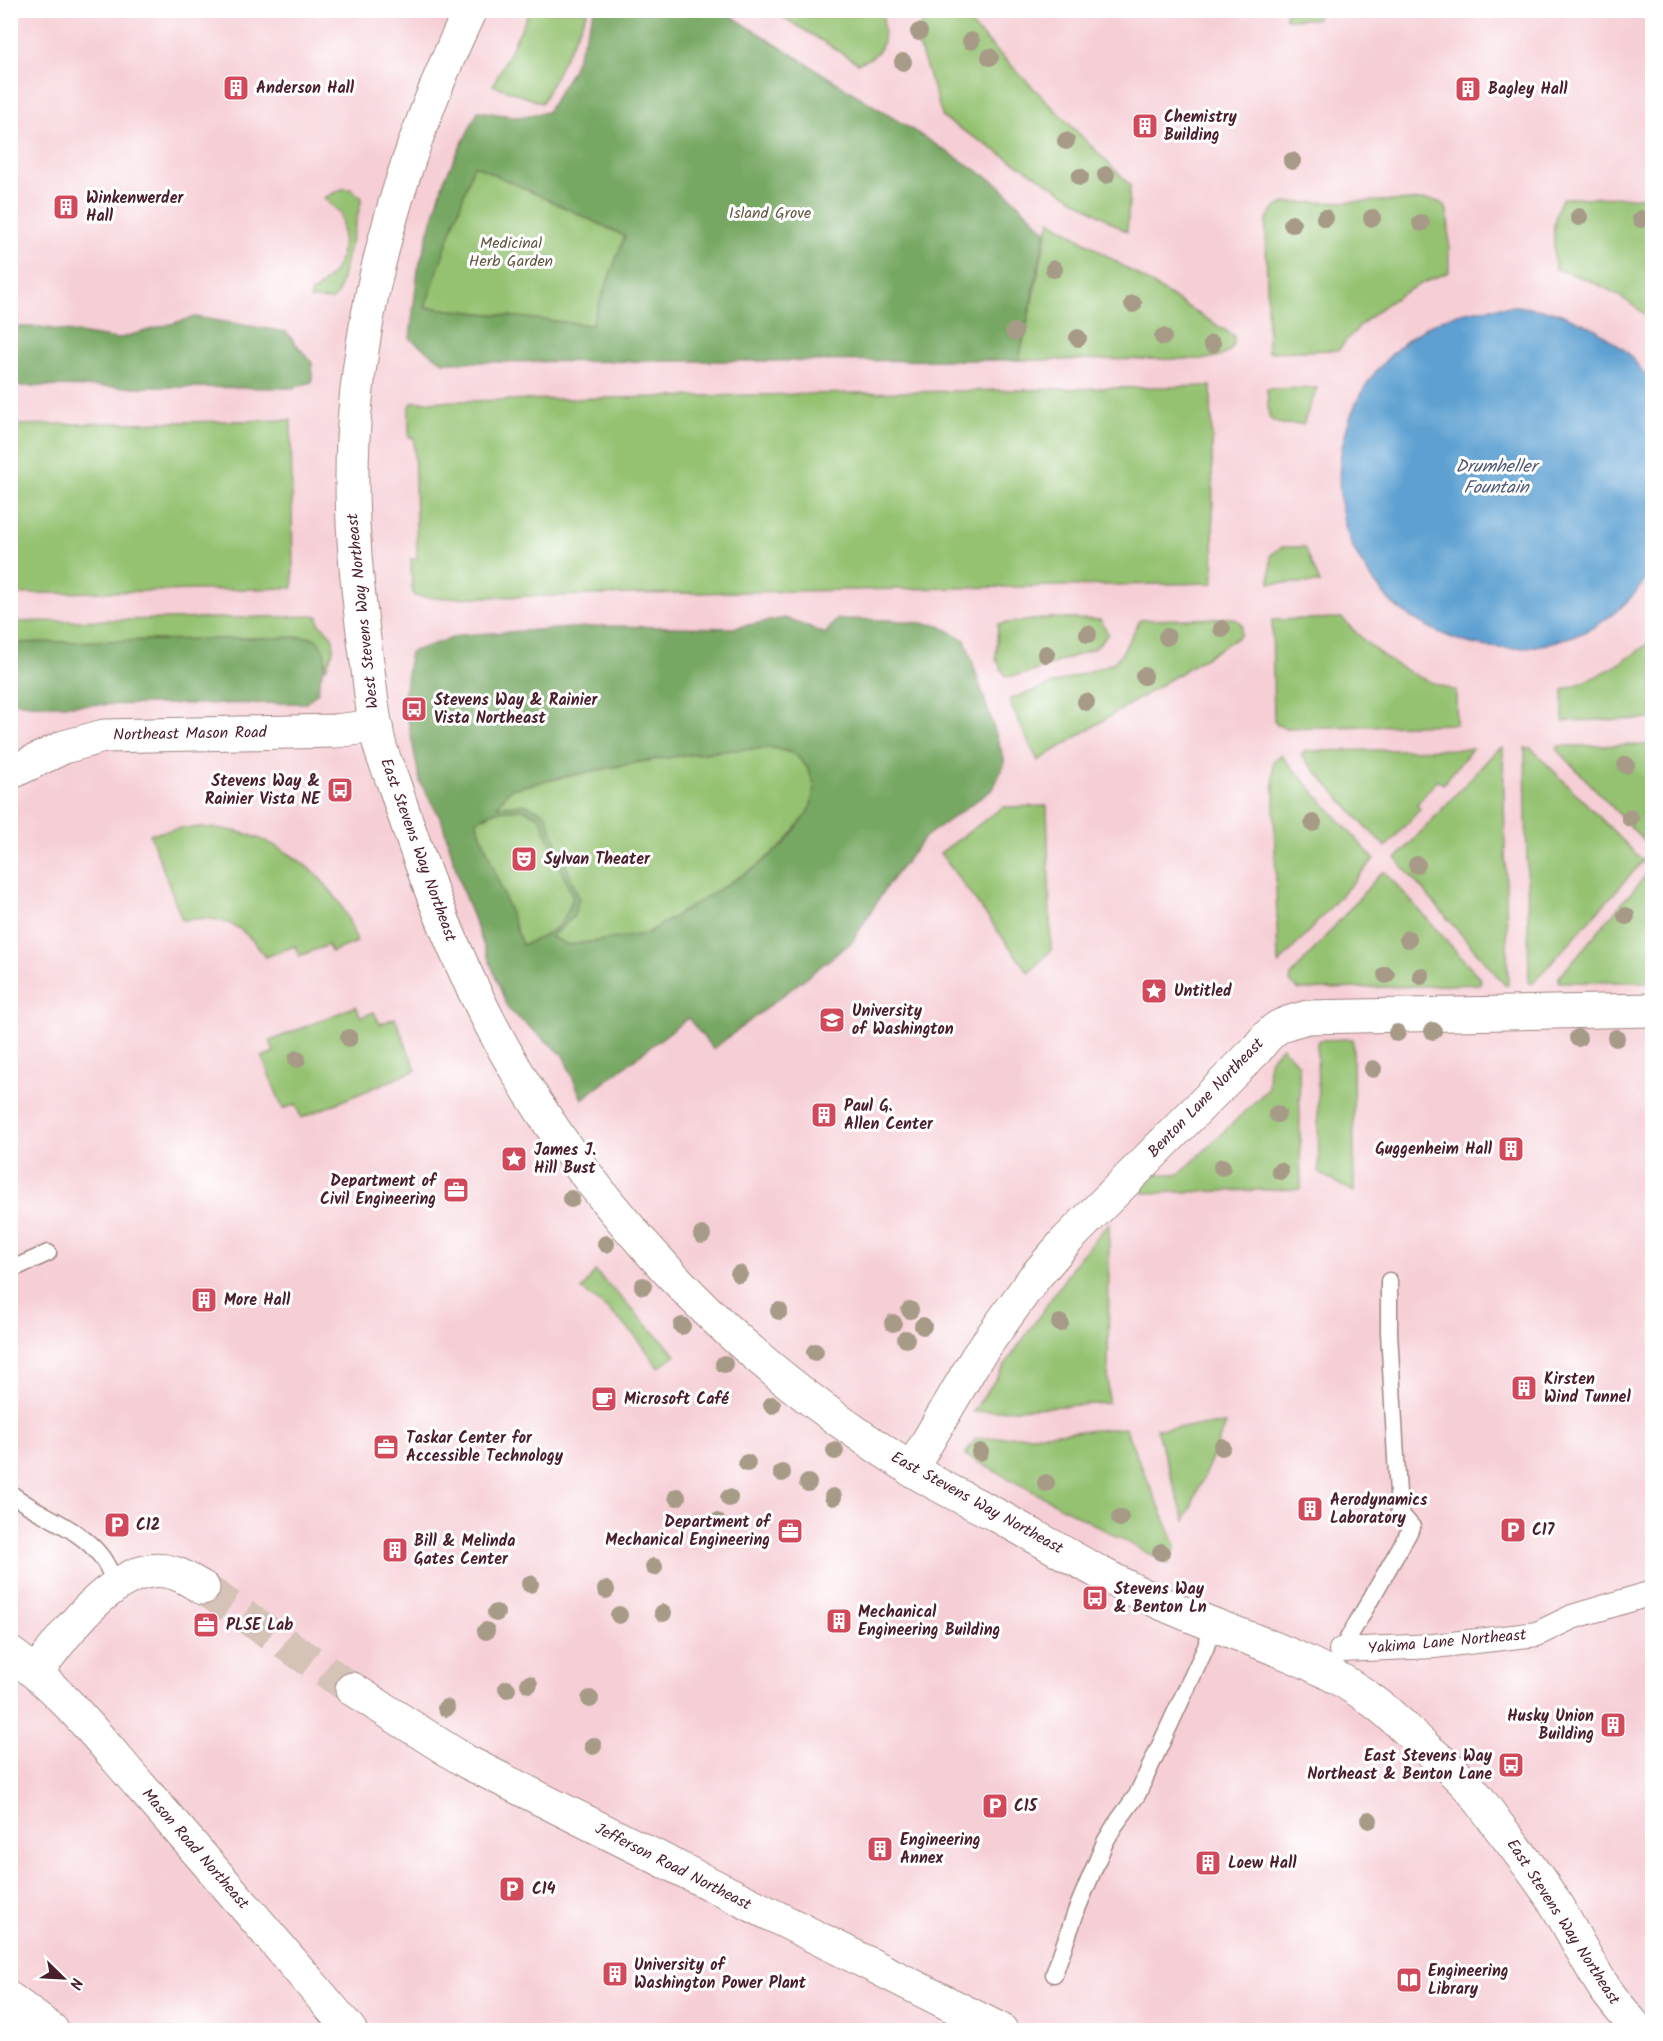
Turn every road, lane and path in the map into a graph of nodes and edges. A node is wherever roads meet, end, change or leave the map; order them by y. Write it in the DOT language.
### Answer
graph roads {
  1 [pos="470,10"];
  2 [pos="376,726"];
  3 [pos="10,773"];
  4 [pos="1653,1010"];
  5 [pos="48,1253"];
  6 [pos="10,1270"];
  7 [pos="1389,1281"];
  8 [pos="911,1470"];
  9 [pos="10,1493"];
  10 [pos="116,1584"];
  11 [pos="203,1588"];
  12 [pos="1653,1593"];
  13 [pos="1214,1624"];
  14 [pos="10,1653"];
  15 [pos="1335,1661"];
  16 [pos="36,1673"];
  17 [pos="352,1689"];
  18 [pos="1054,1974"];
  19 [pos="10,1999"];
  20 [pos="52,2031"];
  21 [pos="350,2031"];
  22 [pos="1001,2031"];
  23 [pos="1638,2031"];
  1 -- 2 [label="street, West Stevens Way Northeast"];
  2 -- 3 [label="street, Northeast Mason Road"];
  2 -- 8 [label="street, East Stevens Way Northeast"];
  4 -- 8 [label="street, Benton Lane Northeast"];
  5 -- 6 [label="lane"];
  7 -- 15 [label="lane"];
  8 -- 13 [label="street, East Stevens Way Northeast"];
  9 -- 10 [label="lane"];
  10 -- 11 [label="street"];
  10 -- 16 [label="street"];
  12 -- 15 [label="street, Yakima Lane Northeast"];
  13 -- 15 [label="street, East Stevens Way Northeast"];
  13 -- 18 [label="lane"];
  14 -- 16 [label="street"];
  15 -- 23 [label="street, East Stevens Way Northeast"];
  16 -- 21 [label="street, Mason Road Northeast"];
  17 -- 22 [label="street, Jefferson Road Northeast"];
  19 -- 20 [label="street"];
}
